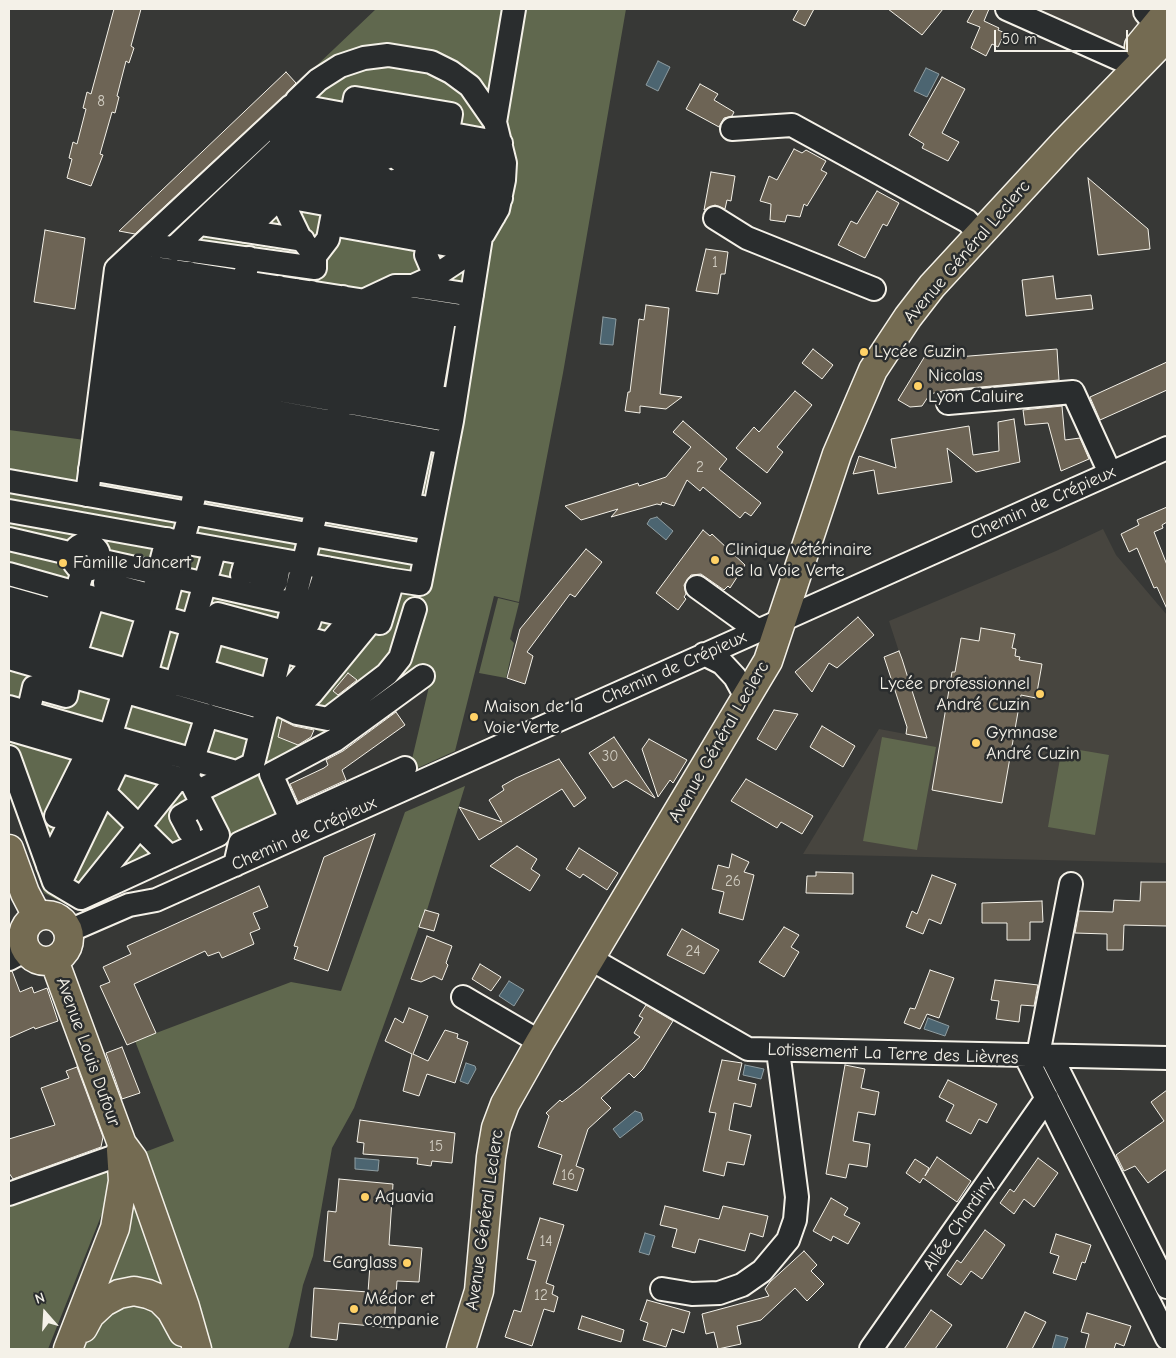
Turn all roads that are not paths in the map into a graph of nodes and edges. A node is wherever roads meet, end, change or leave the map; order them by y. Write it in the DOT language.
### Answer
graph roads {
  1 [pos="514,9"];
  2 [pos="1007,9"];
  3 [pos="1159,20"];
  4 [pos="1126,62"];
  5 [pos="732,129"];
  6 [pos="1065,142"];
  7 [pos="284,154"];
  8 [pos="391,169"];
  9 [pos="341,170"];
  10 [pos="438,187"];
  11 [pos="493,193"];
  12 [pos="715,218"];
  13 [pos="200,224"];
  14 [pos="234,229"];
  15 [pos="980,234"];
  16 [pos="268,235"];
  17 [pos="309,248"];
  18 [pos="249,258"];
  19 [pos="435,276"];
  20 [pos="273,284"];
  21 [pos="413,286"];
  22 [pos="874,289"];
  23 [pos="472,295"];
  24 [pos="468,317"];
  25 [pos="275,390"];
  26 [pos="948,403"];
  27 [pos="453,410"];
  28 [pos="447,443"];
  29 [pos="1167,448"];
  30 [pos="1110,473"];
  31 [pos="245,479"];
  32 [pos="9,480"];
  33 [pos="91,496"];
  34 [pos="9,510"];
  35 [pos="190,514"];
  36 [pos="432,519"];
  37 [pos="311,535"];
  38 [pos="9,539"];
  39 [pos="87,551"];
  40 [pos="425,555"];
  41 [pos="205,561"];
  42 [pos="9,562"];
  43 [pos="304,564"];
  44 [pos="9,574"];
  45 [pos="360,574"];
  46 [pos="33,575"];
  47 [pos="697,587"];
  48 [pos="9,598"];
  49 [pos="135,604"];
  50 [pos="415,609"];
  51 [pos="339,614"];
  52 [pos="9,616"];
  53 [pos="769,625"];
  54 [pos="9,637"];
  55 [pos="291,641"];
  56 [pos="322,652"];
  57 [pos="704,654"];
  58 [pos="59,655"];
  59 [pos="9,658"];
  60 [pos="423,676"];
  61 [pos="148,680"];
  62 [pos="746,698"];
  63 [pos="270,709"];
  64 [pos="27,712"];
  65 [pos="207,715"];
  66 [pos="9,729"];
  67 [pos="106,751"];
  68 [pos="9,757"];
  69 [pos="405,768"];
  70 [pos="236,772"];
  71 [pos="194,789"];
  72 [pos="104,792"];
  73 [pos="291,819"];
  74 [pos="139,826"];
  75 [pos="9,849"];
  76 [pos="165,851"];
  77 [pos="45,856"];
  78 [pos="235,865"];
  79 [pos="1071,884"];
  80 [pos="59,885"];
  81 [pos="81,898"];
  82 [pos="37,916"];
  83 [pos="69,931"];
  84 [pos="18,954"];
  85 [pos="591,959"];
  86 [pos="54,960"];
  87 [pos="463,997"];
  88 [pos="540,1042"];
  89 [pos="778,1051"];
  90 [pos="1165,1052"];
  91 [pos="1038,1055"];
  92 [pos="1047,1098"];
  93 [pos="121,1149"];
  94 [pos="9,1194"];
  95 [pos="1167,1287"];
  96 [pos="662,1289"];
  97 [pos="1167,1338"];
  98 [pos="69,1349"];
  99 [pos="191,1349"];
  100 [pos="197,1349"];
  101 [pos="461,1349"];
  102 [pos="871,1349"];
  1 -- 11 [label="street"];
  2 -- 4 [label="street"];
  3 -- 4 [label="main road, Avenue Général Leclerc"];
  3 -- 6 [label="main road, Avenue Général Leclerc"];
  4 -- 6 [label="main road, Avenue Général Leclerc"];
  5 -- 15 [label="street"];
  6 -- 15 [label="main road, Avenue Général Leclerc"];
  7 -- 9 [label="street"];
  7 -- 9 [label="street"];
  7 -- 9 [label="street"];
  7 -- 11 [label="street"];
  7 -- 13 [label="street"];
  7 -- 14 [label="street"];
  7 -- 16 [label="street"];
  7 -- 17 [label="street"];
  7 -- 20 [label="street"];
  8 -- 9 [label="street"];
  8 -- 9 [label="street"];
  8 -- 10 [label="street"];
  8 -- 10 [label="street"];
  9 -- 10 [label="street"];
  9 -- 10 [label="street"];
  9 -- 17 [label="street"];
  10 -- 11 [label="street"];
  10 -- 11 [label="street"];
  10 -- 11 [label="street"];
  10 -- 11 [label="street"];
  10 -- 19 [label="street"];
  11 -- 19 [label="street"];
  11 -- 23 [label="street"];
  12 -- 22 [label="street"];
  13 -- 14 [label="street"];
  13 -- 20 [label="street"];
  14 -- 16 [label="street"];
  15 -- 53 [label="main road, Avenue Général Leclerc"];
  16 -- 17 [label="street"];
  17 -- 18 [label="street"];
  18 -- 20 [label="street"];
  18 -- 20 [label="street"];
  19 -- 21 [label="street"];
  20 -- 21 [label="street"];
  20 -- 24 [label="street"];
  20 -- 25 [label="street"];
  20 -- 25 [label="street"];
  20 -- 25 [label="street"];
  20 -- 25 [label="street"];
  20 -- 25 [label="street"];
  20 -- 25 [label="street"];
  20 -- 25 [label="street"];
  20 -- 25 [label="street"];
  20 -- 25 [label="street"];
  21 -- 23 [label="street"];
  23 -- 24 [label="street"];
  24 -- 27 [label="street"];
  25 -- 27 [label="street"];
  25 -- 27 [label="street"];
  25 -- 28 [label="street"];
  25 -- 31 [label="street"];
  25 -- 31 [label="street"];
  25 -- 31 [label="street"];
  25 -- 31 [label="street"];
  25 -- 31 [label="street"];
  25 -- 31 [label="street"];
  25 -- 31 [label="street"];
  25 -- 31 [label="street"];
  25 -- 31 [label="street"];
  26 -- 30 [label="street"];
  27 -- 28 [label="street"];
  28 -- 36 [label="street"];
  29 -- 30 [label="street, Chemin de Crépieux"];
  30 -- 53 [label="street, Chemin de Crépieux"];
  31 -- 33 [label="street"];
  31 -- 35 [label="street"];
  31 -- 36 [label="street"];
  31 -- 36 [label="street"];
  31 -- 37 [label="street"];
  32 -- 33 [label="street"];
  33 -- 35 [label="street"];
  33 -- 39 [label="street"];
  34 -- 39 [label="street"];
  35 -- 37 [label="street"];
  35 -- 41 [label="street"];
  36 -- 40 [label="street"];
  37 -- 40 [label="street"];
  37 -- 43 [label="street"];
  38 -- 39 [label="street"];
  39 -- 41 [label="street"];
  39 -- 41 [label="street"];
  39 -- 49 [label="street"];
  40 -- 45 [label="street"];
  41 -- 43 [label="street"];
  41 -- 49 [label="street"];
  41 -- 49 [label="street"];
  41 -- 49 [label="street"];
  41 -- 51 [label="street"];
  42 -- 46 [label="street"];
  43 -- 45 [label="street"];
  43 -- 51 [label="street"];
  44 -- 46 [label="street"];
  45 -- 51 [label="street"];
  45 -- 51 [label="street"];
  45 -- 51 [label="street"];
  46 -- 49 [label="street"];
  47 -- 53 [label="street"];
  48 -- 58 [label="street"];
  49 -- 55 [label="street"];
  49 -- 58 [label="street"];
  49 -- 61 [label="street"];
  49 -- 61 [label="street"];
  49 -- 63 [label="street"];
  50 -- 63 [label="street"];
  51 -- 55 [label="street"];
  51 -- 56 [label="street"];
  51 -- 63 [label="street"];
  52 -- 58 [label="street"];
  53 -- 57 [label="street, Chemin de Crépieux"];
  53 -- 62 [label="main road, Avenue Général Leclerc"];
  54 -- 58 [label="street"];
  55 -- 56 [label="street"];
  55 -- 63 [label="street"];
  56 -- 63 [label="street"];
  57 -- 62 [label="street"];
  57 -- 78 [label="street, Chemin de Crépieux"];
  58 -- 59 [label="street"];
  58 -- 61 [label="street"];
  58 -- 64 [label="street"];
  60 -- 73 [label="street"];
  61 -- 63 [label="street"];
  61 -- 65 [label="street"];
  61 -- 67 [label="street"];
  62 -- 85 [label="main road, Avenue Général Leclerc"];
  63 -- 65 [label="street"];
  63 -- 70 [label="street"];
  64 -- 67 [label="street"];
  65 -- 71 [label="street"];
  66 -- 67 [label="street"];
  67 -- 71 [label="street"];
  67 -- 72 [label="street"];
  67 -- 77 [label="street"];
  68 -- 77 [label="street"];
  69 -- 73 [label="street"];
  70 -- 71 [label="street"];
  70 -- 71 [label="street"];
  71 -- 74 [label="street"];
  71 -- 76 [label="street"];
  71 -- 76 [label="street"];
  72 -- 74 [label="street"];
  72 -- 80 [label="street"];
  73 -- 78 [label="street"];
  74 -- 76 [label="street"];
  74 -- 81 [label="street"];
  75 -- 82 [label="main road"];
  76 -- 81 [label="street"];
  77 -- 80 [label="street"];
  78 -- 83 [label="street, Chemin de Crépieux"];
  79 -- 91 [label="street, Lotissement La Terre des Lièvres"];
  80 -- 81 [label="street"];
  82 -- 83 [label="main road"];
  82 -- 84 [label="main road, Avenue Louis Dufour"];
  83 -- 86 [label="main road, Avenue Louis Dufour"];
  84 -- 86 [label="main road, Avenue Louis Dufour"];
  85 -- 88 [label="main road, Avenue Général Leclerc"];
  85 -- 89 [label="street, Lotissement La Terre des Lièvres"];
  86 -- 93 [label="main road, Avenue Louis Dufour"];
  87 -- 88 [label="street"];
  88 -- 101 [label="main road, Avenue Général Leclerc"];
  89 -- 91 [label="street, Lotissement La Terre des Lièvres"];
  89 -- 96 [label="street"];
  90 -- 91 [label="street"];
  91 -- 92 [label="street, Lotissement La Terre des Lièvres"];
  91 -- 95 [label="street"];
  92 -- 97 [label="street, Lotissement La Terre des Lièvres"];
  92 -- 102 [label="street, Allée Chardiny"];
  93 -- 94 [label="street"];
  93 -- 98 [label="main road"];
  93 -- 100 [label="main road"];
  98 -- 99 [label="main road"];
}
